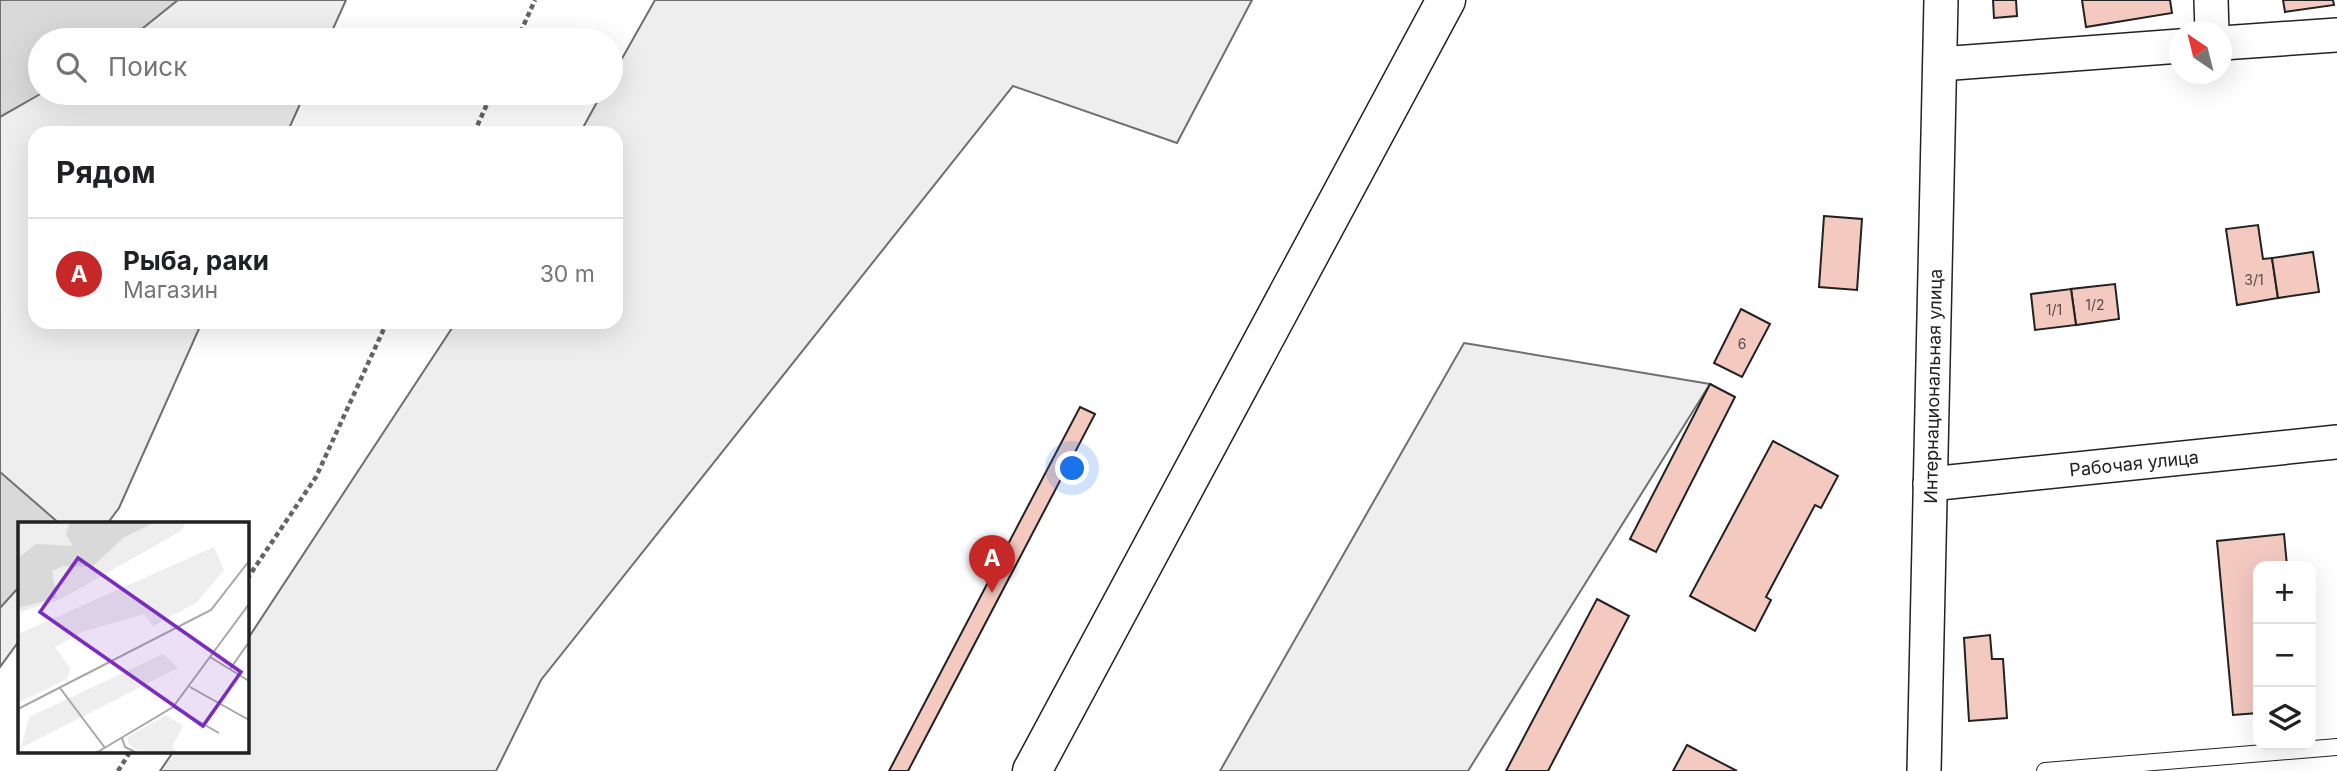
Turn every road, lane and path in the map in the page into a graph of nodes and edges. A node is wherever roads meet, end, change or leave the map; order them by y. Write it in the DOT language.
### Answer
graph roads {
  1 [pos="535,0"];
  2 [pos="1446,0"];
  3 [pos="1941,0"];
  4 [pos="2211,0"];
  5 [pos="2212,21"];
  6 [pos="522,28"];
  7 [pos="2337,35"];
  8 [pos="2232,42"];
  9 [pos="2169,47"];
  10 [pos="1940,64"];
  11 [pos="487,105"];
  12 [pos="477,126"];
  13 [pos="384,329"];
  14 [pos="2337,442"];
  15 [pos="1930,484"];
  16 [pos="248,578"];
  17 [pos="2337,747"];
  18 [pos="130,754"];
  19 [pos="118,771"];
  20 [pos="1032,771"];
  21 [pos="1923,771"];
  22 [pos="2045,771"];
  1 -- 6 [label="path"];
  2 -- 20 [label="highway"];
  3 -- 10 [label="street, Интернациональная улица"];
  4 -- 5 [label="street"];
  7 -- 8 [label="street"];
  9 -- 10 [label="street"];
  10 -- 15 [label="street, Интернациональная улица"];
  11 -- 12 [label="path"];
  13 -- 16 [label="path"];
  14 -- 15 [label="street, Рабочая улица"];
  15 -- 21 [label="street, Интернациональная улица"];
  17 -- 22 [label="lane"];
  18 -- 19 [label="path"];
}
